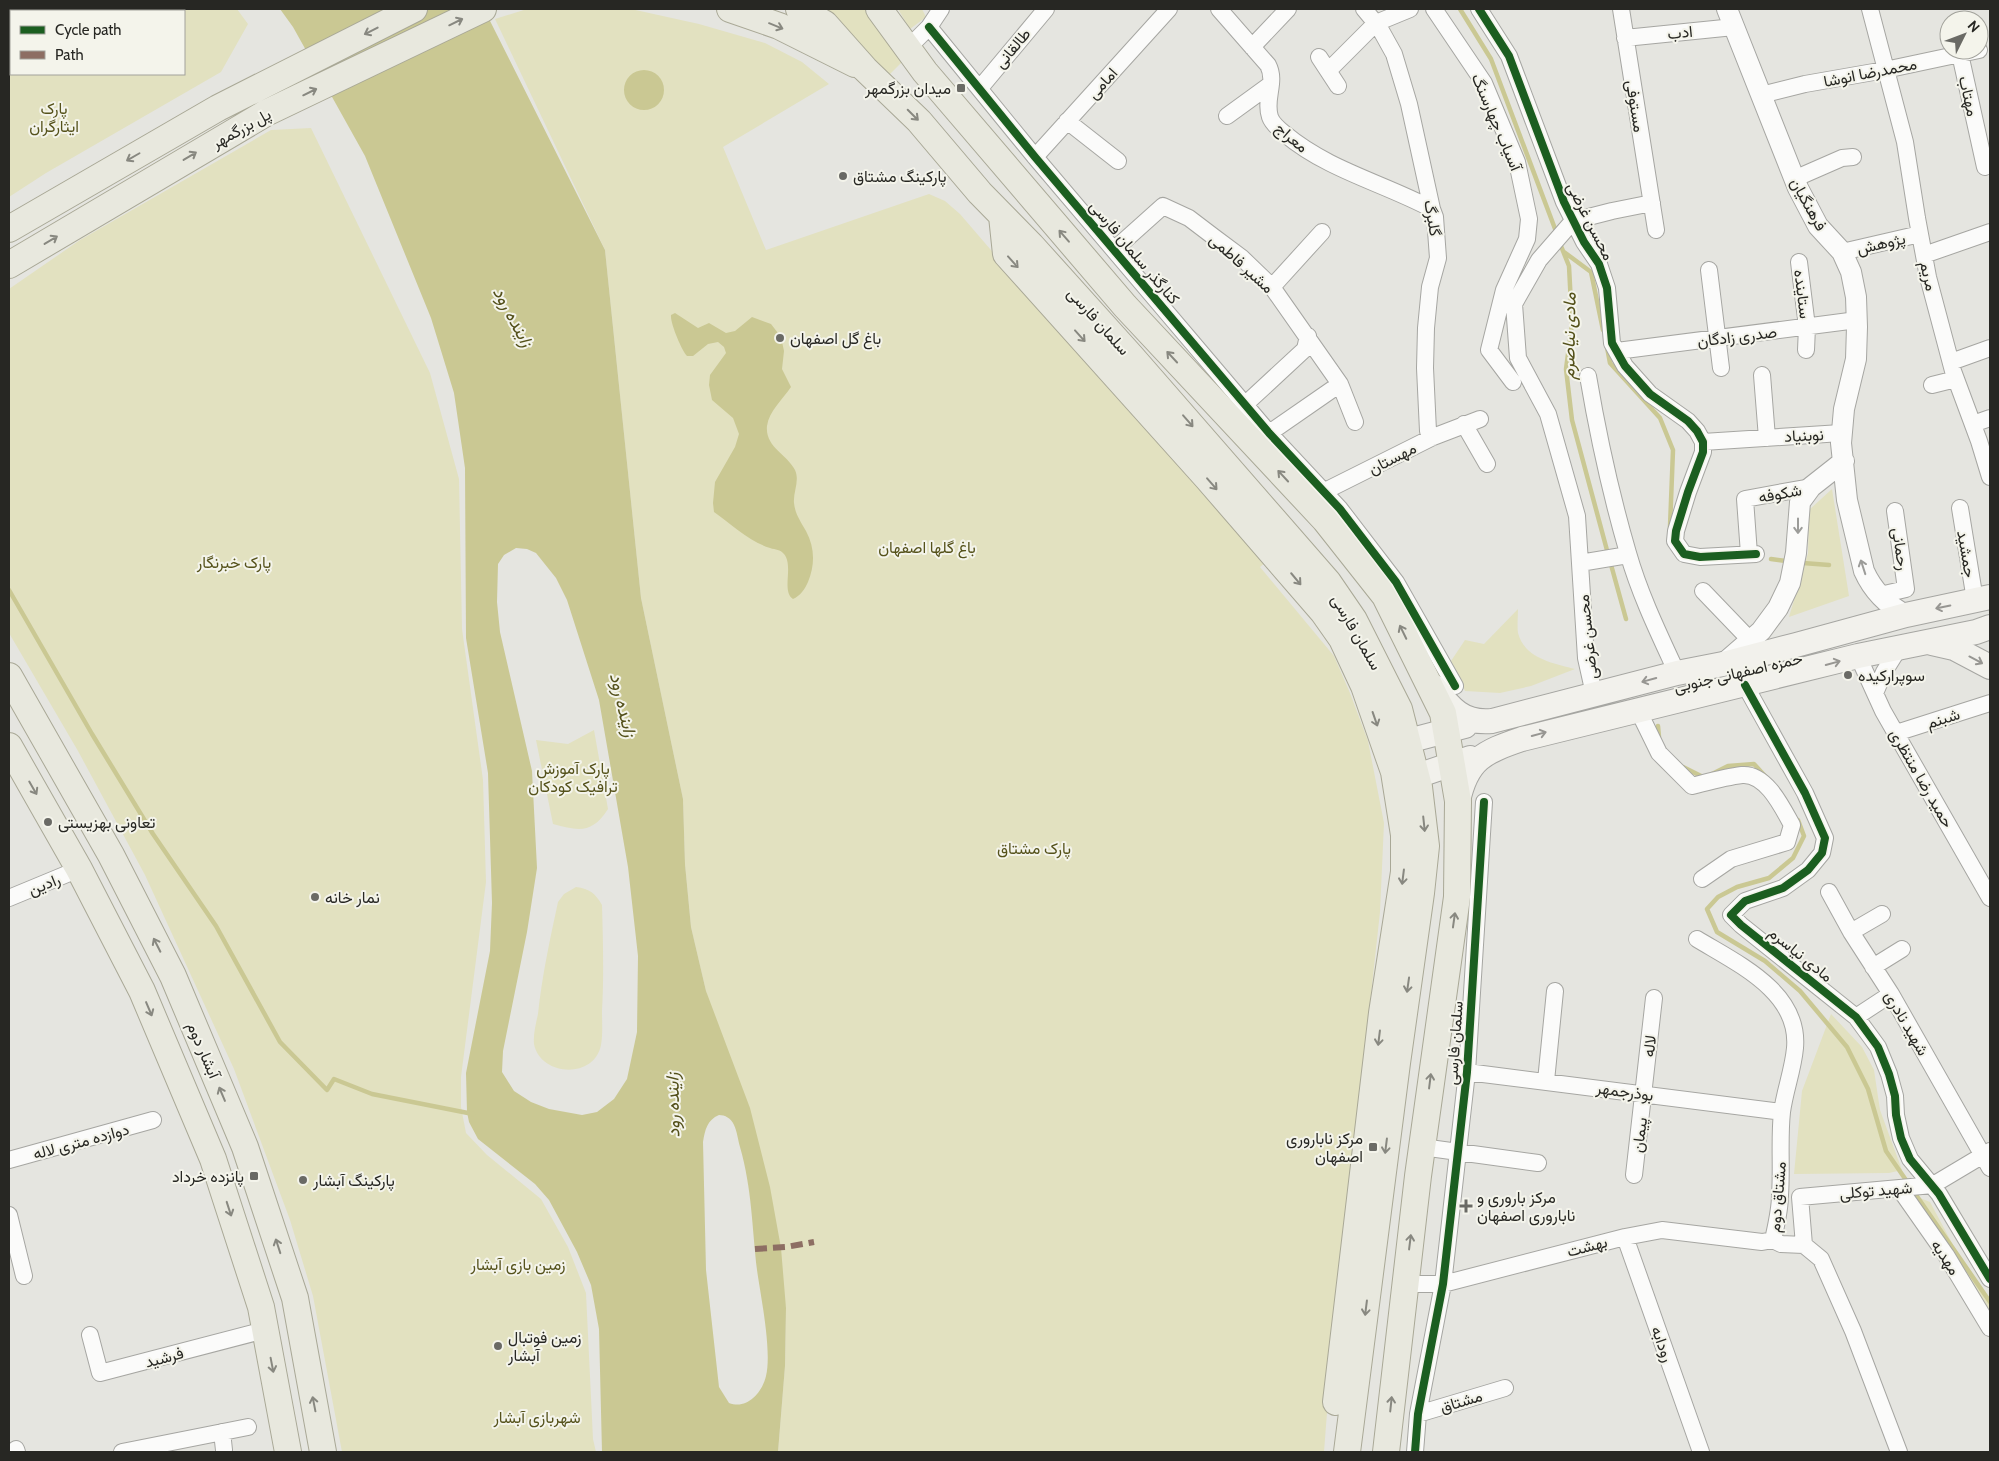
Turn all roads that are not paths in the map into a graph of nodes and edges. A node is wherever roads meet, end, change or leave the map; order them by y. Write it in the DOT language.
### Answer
graph roads {
  1 [pos="414,9"];
  2 [pos="483,9"];
  3 [pos="730,9"];
  4 [pos="799,9"];
  5 [pos="880,9"];
  6 [pos="940,9"];
  7 [pos="1046,9"];
  8 [pos="1169,9"];
  9 [pos="1219,9"];
  10 [pos="1288,9"];
  11 [pos="1364,9"];
  12 [pos="1410,9"];
  13 [pos="1434,9"];
  14 [pos="1479,9"];
  15 [pos="1621,9"];
  16 [pos="1870,9"];
  17 [pos="820,16"];
  18 [pos="1731,18"];
  19 [pos="1376,23"];
  20 [pos="929,27"];
  21 [pos="1626,38"];
  22 [pos="1252,46"];
  23 [pos="908,48"];
  24 [pos="1939,58"];
  25 [pos="1961,60"];
  26 [pos="865,69"];
  27 [pos="1885,70"];
  28 [pos="1271,84"];
  29 [pos="1338,86"];
  30 [pos="980,88"];
  31 [pos="1762,95"];
  32 [pos="1227,116"];
  33 [pos="1067,121"];
  34 [pos="1035,157"];
  35 [pos="1853,157"];
  36 [pos="1118,161"];
  37 [pos="1985,167"];
  38 [pos="1794,179"];
  39 [pos="1652,203"];
  40 [pos="1432,209"];
  41 [pos="1573,222"];
  42 [pos="9,229"];
  43 [pos="1656,230"];
  44 [pos="1322,232"];
  45 [pos="1990,232"];
  46 [pos="1920,234"];
  47 [pos="1115,249"];
  48 [pos="1842,252"];
  49 [pos="1924,255"];
  50 [pos="1799,262"];
  51 [pos="9,265"];
  52 [pos="1709,270"];
  53 [pos="1272,287"];
  54 [pos="1857,320"];
  55 [pos="1807,327"];
  56 [pos="1308,336"];
  57 [pos="1718,338"];
  58 [pos="1990,348"];
  59 [pos="1806,350"];
  60 [pos="1617,351"];
  61 [pos="1951,362"];
  62 [pos="1721,368"];
  63 [pos="1588,376"];
  64 [pos="1762,376"];
  65 [pos="1956,379"];
  66 [pos="1513,382"];
  67 [pos="1340,384"];
  68 [pos="1932,385"];
  69 [pos="1238,411"];
  70 [pos="1990,418"];
  71 [pos="1480,419"];
  72 [pos="1355,422"];
  73 [pos="1464,424"];
  74 [pos="1973,424"];
  75 [pos="1842,433"];
  76 [pos="1433,437"];
  77 [pos="1262,438"];
  78 [pos="1767,438"];
  79 [pos="1703,442"];
  80 [pos="1844,461"];
  81 [pos="1487,464"];
  82 [pos="1990,477"];
  83 [pos="1811,487"];
  84 [pos="1315,496"];
  85 [pos="1960,508"];
  86 [pos="1895,511"];
  87 [pos="1272,535"];
  88 [pos="1615,557"];
  89 [pos="1580,563"];
  90 [pos="1703,591"];
  91 [pos="1880,595"];
  92 [pos="1983,599"];
  93 [pos="1906,615"];
  94 [pos="1990,627"];
  95 [pos="1751,641"];
  96 [pos="1928,642"];
  97 [pos="1899,648"];
  98 [pos="1858,656"];
  99 [pos="1723,664"];
  100 [pos="1990,667"];
  101 [pos="1677,673"];
  102 [pos="9,676"];
  103 [pos="1425,676"];
  104 [pos="1745,685"];
  105 [pos="1455,686"];
  106 [pos="1875,693"];
  107 [pos="1594,694"];
  108 [pos="1990,703"];
  109 [pos="1638,710"];
  110 [pos="1479,722"];
  111 [pos="1446,731"];
  112 [pos="1896,733"];
  113 [pos="1408,741"];
  114 [pos="9,746"];
  115 [pos="1493,750"];
  116 [pos="1452,764"];
  117 [pos="1417,776"];
  118 [pos="1471,802"];
  119 [pos="79,869"];
  120 [pos="1702,879"];
  121 [pos="1829,892"];
  122 [pos="9,898"];
  123 [pos="1990,898"];
  124 [pos="1882,914"];
  125 [pos="1851,932"];
  126 [pos="1698,939"];
  127 [pos="1902,949"];
  128 [pos="1872,967"];
  129 [pos="1555,991"];
  130 [pos="1891,994"];
  131 [pos="1654,998"];
  132 [pos="1856,1017"];
  133 [pos="1467,1072"];
  134 [pos="1546,1081"];
  135 [pos="1644,1094"];
  136 [pos="1782,1112"];
  137 [pos="153,1120"];
  138 [pos="1422,1147"];
  139 [pos="1457,1151"];
  140 [pos="1988,1158"];
  141 [pos="9,1160"];
  142 [pos="1538,1163"];
  143 [pos="1634,1175"];
  144 [pos="1932,1185"];
  145 [pos="1899,1188"];
  146 [pos="9,1215"];
  147 [pos="1625,1237"];
  148 [pos="1772,1240"];
  149 [pos="1804,1245"];
  150 [pos="24,1276"];
  151 [pos="1990,1279"];
  152 [pos="1404,1284"];
  153 [pos="1443,1284"];
  154 [pos="1990,1328"];
  155 [pos="266,1330"];
  156 [pos="90,1335"];
  157 [pos="1505,1388"];
  158 [pos="1418,1414"];
  159 [pos="248,1427"];
  160 [pos="222,1432"];
  161 [pos="224,1450"];
  162 [pos="1348,1450"];
  163 [pos="122,1452"];
  164 [pos="288,1452"];
  165 [pos="323,1452"];
  166 [pos="1386,1452"];
  167 [pos="1415,1452"];
  168 [pos="1702,1452"];
  169 [pos="1899,1452"];
  1 -- 42 [label="main road, پل بزرگمهر, one-way"];
  51 -- 2 [label="main road, پل بزرگمهر, one-way"];
  3 -- 26 [label="main road, one-way"];
  4 -- 17 [label="main road"];
  5 -- 23 [label="main road, سلمان فارسی"];
  6 -- 20 [label="street"];
  7 -- 30 [label="street, طالقانی"];
  8 -- 33 [label="street, امامی"];
  9 -- 22 [label="street, معراج"];
  10 -- 22 [label="street"];
  11 -- 19 [label="street, گلبرگ"];
  12 -- 19 [label="street"];
  13 -- 66 [label="street, آسیاب چهارسنگ"];
  14 -- 41 [label="street, محسن غرضی"];
  15 -- 21 [label="street, مستوفی"];
  16 -- 27 [label="street, مریم"];
  17 -- 26 [label="main road"];
  18 -- 21 [label="street, ادب"];
  18 -- 31 [label="street, فرهنگیان"];
  19 -- 29 [label="street"];
  19 -- 40 [label="street, گلبرگ"];
  20 -- 23 [label="street"];
  20 -- 30 [label="street, کنارگذر سلمان فارسی"];
  21 -- 39 [label="street, مستوفی"];
  22 -- 28 [label="street, معراج"];
  69 -- 23 [label="main road, سلمان فارسی, one-way"];
  24 -- 27 [label="street, محمدرضا انوشا"];
  25 -- 37 [label="street, مهتاب"];
  26 -- 87 [label="main road, one-way"];
  27 -- 31 [label="street, محمدرضا انوشا"];
  27 -- 46 [label="street, مریم"];
  28 -- 32 [label="street"];
  28 -- 40 [label="street, معراج"];
  30 -- 34 [label="street, کنارگذر سلمان فارسی"];
  31 -- 38 [label="street, فرهنگیان"];
  33 -- 34 [label="street, امامی"];
  33 -- 36 [label="street"];
  34 -- 47 [label="street, کنارگذر سلمان فارسی"];
  35 -- 38 [label="street"];
  38 -- 48 [label="street, فرهنگیان"];
  39 -- 41 [label="street"];
  39 -- 43 [label="street, مستوفی"];
  40 -- 76 [label="street, گلبرگ"];
  41 -- 60 [label="street, محسن غرضی"];
  41 -- 89 [label="street, محسن غرضی"];
  44 -- 53 [label="street"];
  45 -- 49 [label="street"];
  46 -- 48 [label="street, پژوهش"];
  46 -- 49 [label="street, مریم"];
  47 -- 53 [label="street, مشیر فاطمی"];
  47 -- 69 [label="street, کنارگذر سلمان فارسی"];
  48 -- 54 [label="street, فرهنگیان"];
  49 -- 61 [label="street, مریم"];
  50 -- 55 [label="street, ستاینده"];
  52 -- 57 [label="street"];
  53 -- 56 [label="street, مشیر فاطمی"];
  54 -- 55 [label="street, صدری زادگان"];
  54 -- 75 [label="street, فرهنگیان"];
  55 -- 57 [label="street, صدری زادگان"];
  55 -- 59 [label="street, ستاینده"];
  56 -- 67 [label="street, مشیر فاطمی"];
  56 -- 69 [label="street"];
  57 -- 60 [label="street, صدری زادگان"];
  57 -- 62 [label="street"];
  58 -- 61 [label="street"];
  60 -- 79 [label="street, محسن غرضی"];
  61 -- 65 [label="street, مریم"];
  63 -- 88 [label="street"];
  64 -- 78 [label="street, نوبنیاد"];
  65 -- 68 [label="street"];
  65 -- 74 [label="street, مریم"];
  67 -- 72 [label="street, مشیر فاطمی"];
  67 -- 77 [label="street"];
  69 -- 77 [label="main road, سلمان فارسی"];
  70 -- 74 [label="street"];
  71 -- 73 [label="street, مهستان"];
  73 -- 76 [label="street, مهستان"];
  73 -- 81 [label="street"];
  74 -- 82 [label="street, مریم"];
  75 -- 78 [label="street, نوبنیاد"];
  75 -- 80 [label="street, فرهنگیان"];
  76 -- 84 [label="street, مهستان"];
  77 -- 84 [label="main road, سلمان فارسی"];
  78 -- 79 [label="street, نوبنیاد"];
  79 -- 83 [label="street, شکوفه"];
  80 -- 83 [label="street"];
  91 -- 80 [label="street, فرهنگیان, one-way"];
  83 -- 95 [label="street, one-way"];
  103 -- 84 [label="main road, سلمان فارسی, one-way"];
  84 -- 105 [label="street"];
  85 -- 92 [label="street, جمشید"];
  86 -- 91 [label="street, رحمانی"];
  87 -- 113 [label="main road, سلمان فارسی"];
  87 -- 162 [label="main road, one-way"];
  88 -- 89 [label="street"];
  88 -- 101 [label="street"];
  89 -- 107 [label="street, محسن غرضی"];
  90 -- 95 [label="street"];
  91 -- 93 [label="street, فرهنگیان"];
  92 -- 93 [label="main road, حمزه اصفهانی جنوبی, one-way"];
  93 -- 99 [label="main road, حمزه اصفهانی جنوبی"];
  94 -- 96 [label="main road, حمزه اصفهانی جنوبی"];
  95 -- 99 [label="street"];
  96 -- 97 [label="main road, حمزه اصفهانی جنوبی"];
  96 -- 100 [label="main road, one-way"];
  97 -- 98 [label="main road, حمزه اصفهانی جنوبی"];
  97 -- 106 [label="street"];
  104 -- 98 [label="main road, حمزه اصفهانی جنوبی, one-way"];
  98 -- 106 [label="street, حمید رضا منتظری"];
  99 -- 101 [label="main road, حمزه اصفهانی جنوبی"];
  101 -- 107 [label="main road, حمزه اصفهانی جنوبی, one-way"];
  165 -- 102 [label="main road, آبشار دوم, one-way"];
  103 -- 110 [label="main road"];
  103 -- 111 [label="main road, سلمان فارسی"];
  104 -- 109 [label="main road, حمزه اصفهانی جنوبی"];
  104 -- 132 [label="street, مادی نیاسرم"];
  106 -- 112 [label="street, حمید رضا منتظری"];
  107 -- 110 [label="main road, حمزه اصفهانی جنوبی"];
  108 -- 112 [label="street, شبنم"];
  115 -- 109 [label="main road, حمزه اصفهانی جنوبی, one-way"];
  109 -- 120 [label="street"];
  110 -- 111 [label="main road, حمزه اصفهانی جنوبی"];
  110 -- 115 [label="main road"];
  111 -- 113 [label="main road, حمزه اصفهانی جنوبی"];
  111 -- 116 [label="main road, سلمان فارسی"];
  112 -- 123 [label="street, حمید رضا منتظری"];
  113 -- 117 [label="main road, سلمان فارسی"];
  114 -- 119 [label="main road, one-way"];
  115 -- 116 [label="main road, حمزه اصفهانی جنوبی"];
  115 -- 118 [label="main road, حمزه اصفهانی جنوبی"];
  116 -- 117 [label="main road, حمزه اصفهانی جنوبی"];
  116 -- 118 [label="main road, سلمان فارسی"];
  117 -- 162 [label="main road, سلمان فارسی, one-way"];
  118 -- 133 [label="street, سلمان فارسی"];
  138 -- 118 [label="main road, سلمان فارسی, one-way"];
  119 -- 122 [label="street, رادین"];
  119 -- 155 [label="main road, one-way"];
  121 -- 125 [label="street, شهید نادری"];
  124 -- 125 [label="street"];
  125 -- 128 [label="street, شهید نادری"];
  126 -- 136 [label="street, مشتاق دوم"];
  127 -- 128 [label="street"];
  128 -- 130 [label="street, شهید نادری"];
  129 -- 134 [label="street"];
  130 -- 132 [label="street"];
  130 -- 140 [label="street, شهید نادری"];
  131 -- 135 [label="street, لاله"];
  132 -- 144 [label="street, مادی نیاسرم"];
  133 -- 134 [label="street, بوذرجمهر"];
  133 -- 139 [label="street, سلمان فارسی"];
  134 -- 135 [label="street, بوذرجمهر"];
  135 -- 136 [label="street, بوذرجمهر"];
  135 -- 143 [label="street, پیمان"];
  136 -- 148 [label="street, مشتاق دوم"];
  137 -- 141 [label="street, دوازده متری لاله"];
  138 -- 139 [label="street"];
  152 -- 138 [label="main road, سلمان فارسی, one-way"];
  139 -- 142 [label="street"];
  139 -- 153 [label="street, سلمان فارسی"];
  140 -- 144 [label="street, شهید توکلی"];
  144 -- 145 [label="street, شهید توکلی"];
  144 -- 151 [label="street, مادی نیاسرم"];
  145 -- 149 [label="street, شهید توکلی"];
  145 -- 154 [label="street, مهدیه"];
  146 -- 150 [label="street"];
  147 -- 148 [label="street, بهشت"];
  147 -- 153 [label="street, بهشت"];
  147 -- 168 [label="street, رودابه"];
  148 -- 149 [label="street, مشتاق دوم"];
  149 -- 169 [label="street, مشتاق دوم"];
  152 -- 153 [label="street, بهشت"];
  166 -- 152 [label="main road, سلمان فارسی, one-way"];
  153 -- 158 [label="street, سلمان فارسی"];
  155 -- 156 [label="street, فرشید"];
  155 -- 164 [label="main road, one-way"];
  157 -- 158 [label="street, مشتاق"];
  158 -- 167 [label="street, سلمان فارسی"];
  159 -- 160 [label="street"];
  160 -- 161 [label="street"];
  160 -- 163 [label="street"];
}
